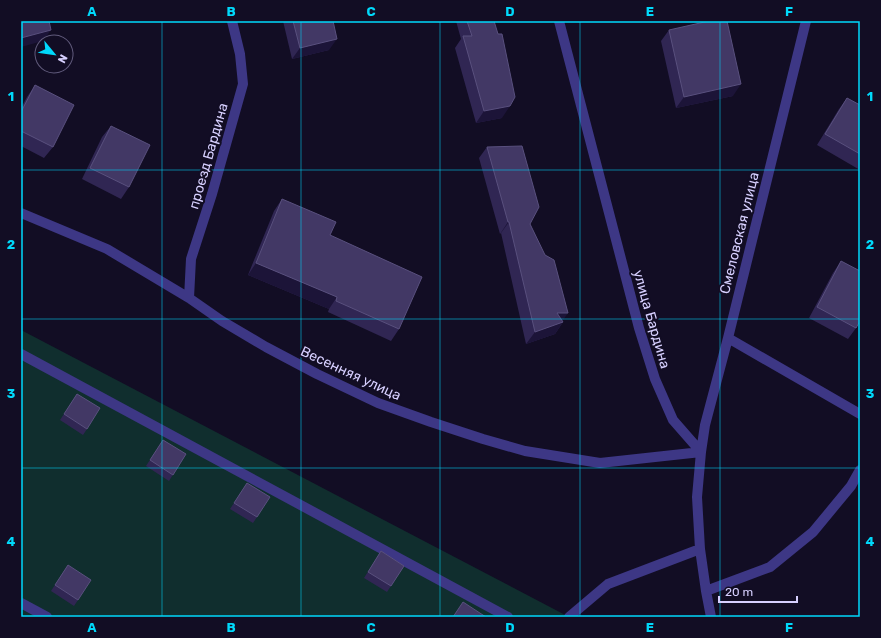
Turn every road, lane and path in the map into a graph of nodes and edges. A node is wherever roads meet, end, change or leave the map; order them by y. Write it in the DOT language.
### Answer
graph roads {
  1 [pos="232,21"];
  2 [pos="559,21"];
  3 [pos="806,21"];
  4 [pos="21,212"];
  5 [pos="189,298"];
  6 [pos="728,338"];
  7 [pos="21,354"];
  8 [pos="860,414"];
  9 [pos="701,452"];
  10 [pos="860,470"];
  11 [pos="700,549"];
  12 [pos="706,590"];
  13 [pos="21,603"];
  14 [pos="47,617"];
  15 [pos="508,617"];
  16 [pos="569,617"];
  17 [pos="711,617"];
  1 -- 5 [label="street, проезд Бардина"];
  2 -- 9 [label="street, улица Бардина"];
  3 -- 6 [label="street, Смеловская улица"];
  4 -- 5 [label="street, Весенняя улица"];
  5 -- 9 [label="street, Весенняя улица"];
  6 -- 8 [label="street"];
  6 -- 9 [label="street, Смеловская улица"];
  7 -- 15 [label="street"];
  9 -- 11 [label="street"];
  10 -- 12 [label="street"];
  11 -- 12 [label="street"];
  11 -- 16 [label="street"];
  12 -- 17 [label="street"];
  13 -- 14 [label="street"];
}
